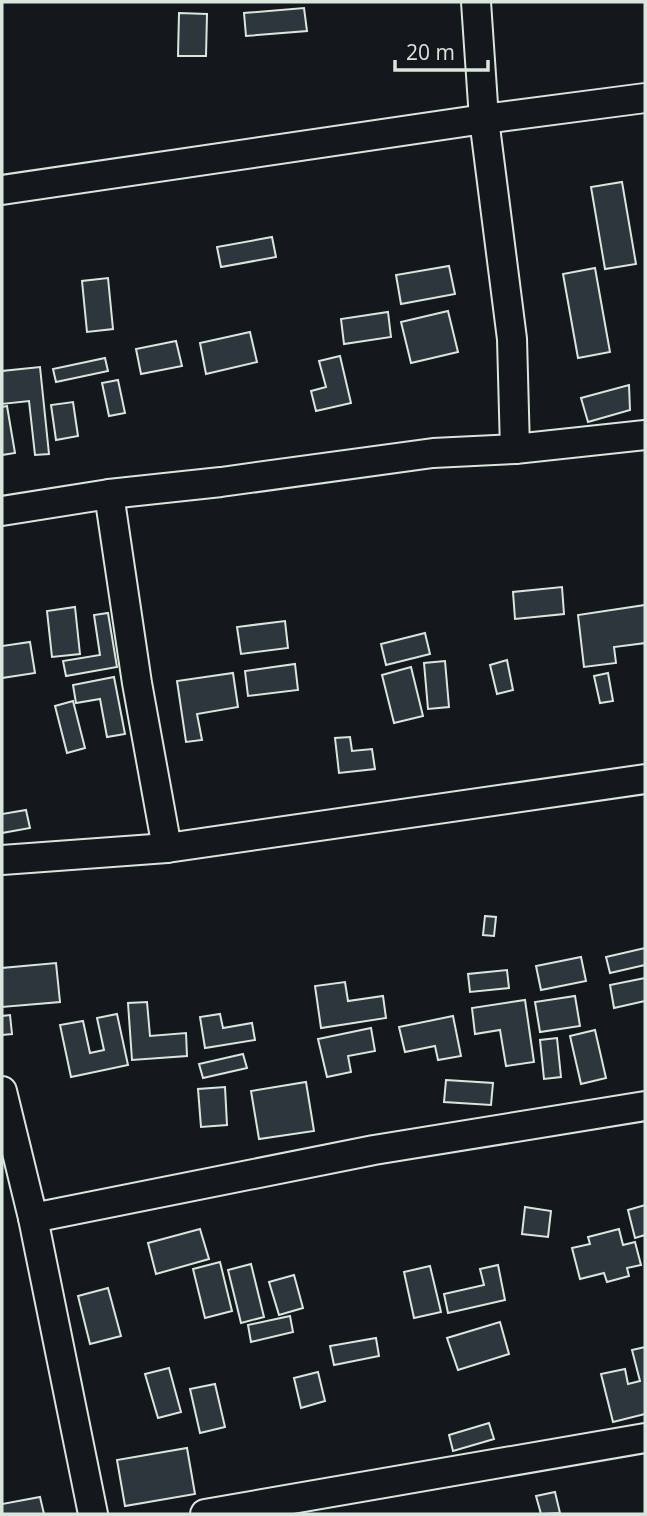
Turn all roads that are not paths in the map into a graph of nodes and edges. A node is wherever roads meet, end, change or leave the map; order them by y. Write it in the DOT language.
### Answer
graph roads {
  1 [pos="476,2"];
  2 [pos="645,98"];
  3 [pos="484,120"];
  4 [pos="2,190"];
  5 [pos="645,435"];
  6 [pos="515,449"];
  7 [pos="109,494"];
  8 [pos="2,511"];
  9 [pos="645,779"];
  10 [pos="167,848"];
  11 [pos="2,860"];
  12 [pos="2,1091"];
  13 [pos="645,1106"];
  14 [pos="9,1140"];
  15 [pos="33,1218"];
  16 [pos="645,1438"];
  17 [pos="93,1514"];
  18 [pos="205,1514"];
  1 -- 3 [label="street"];
  2 -- 3 [label="street"];
  3 -- 4 [label="street"];
  3 -- 6 [label="street"];
  5 -- 6 [label="street"];
  6 -- 7 [label="street"];
  7 -- 8 [label="street"];
  7 -- 10 [label="street"];
  9 -- 10 [label="street"];
  10 -- 11 [label="street"];
  12 -- 14 [label="street"];
  13 -- 15 [label="street"];
  14 -- 15 [label="street"];
  15 -- 17 [label="street"];
  16 -- 18 [label="street"];
}
